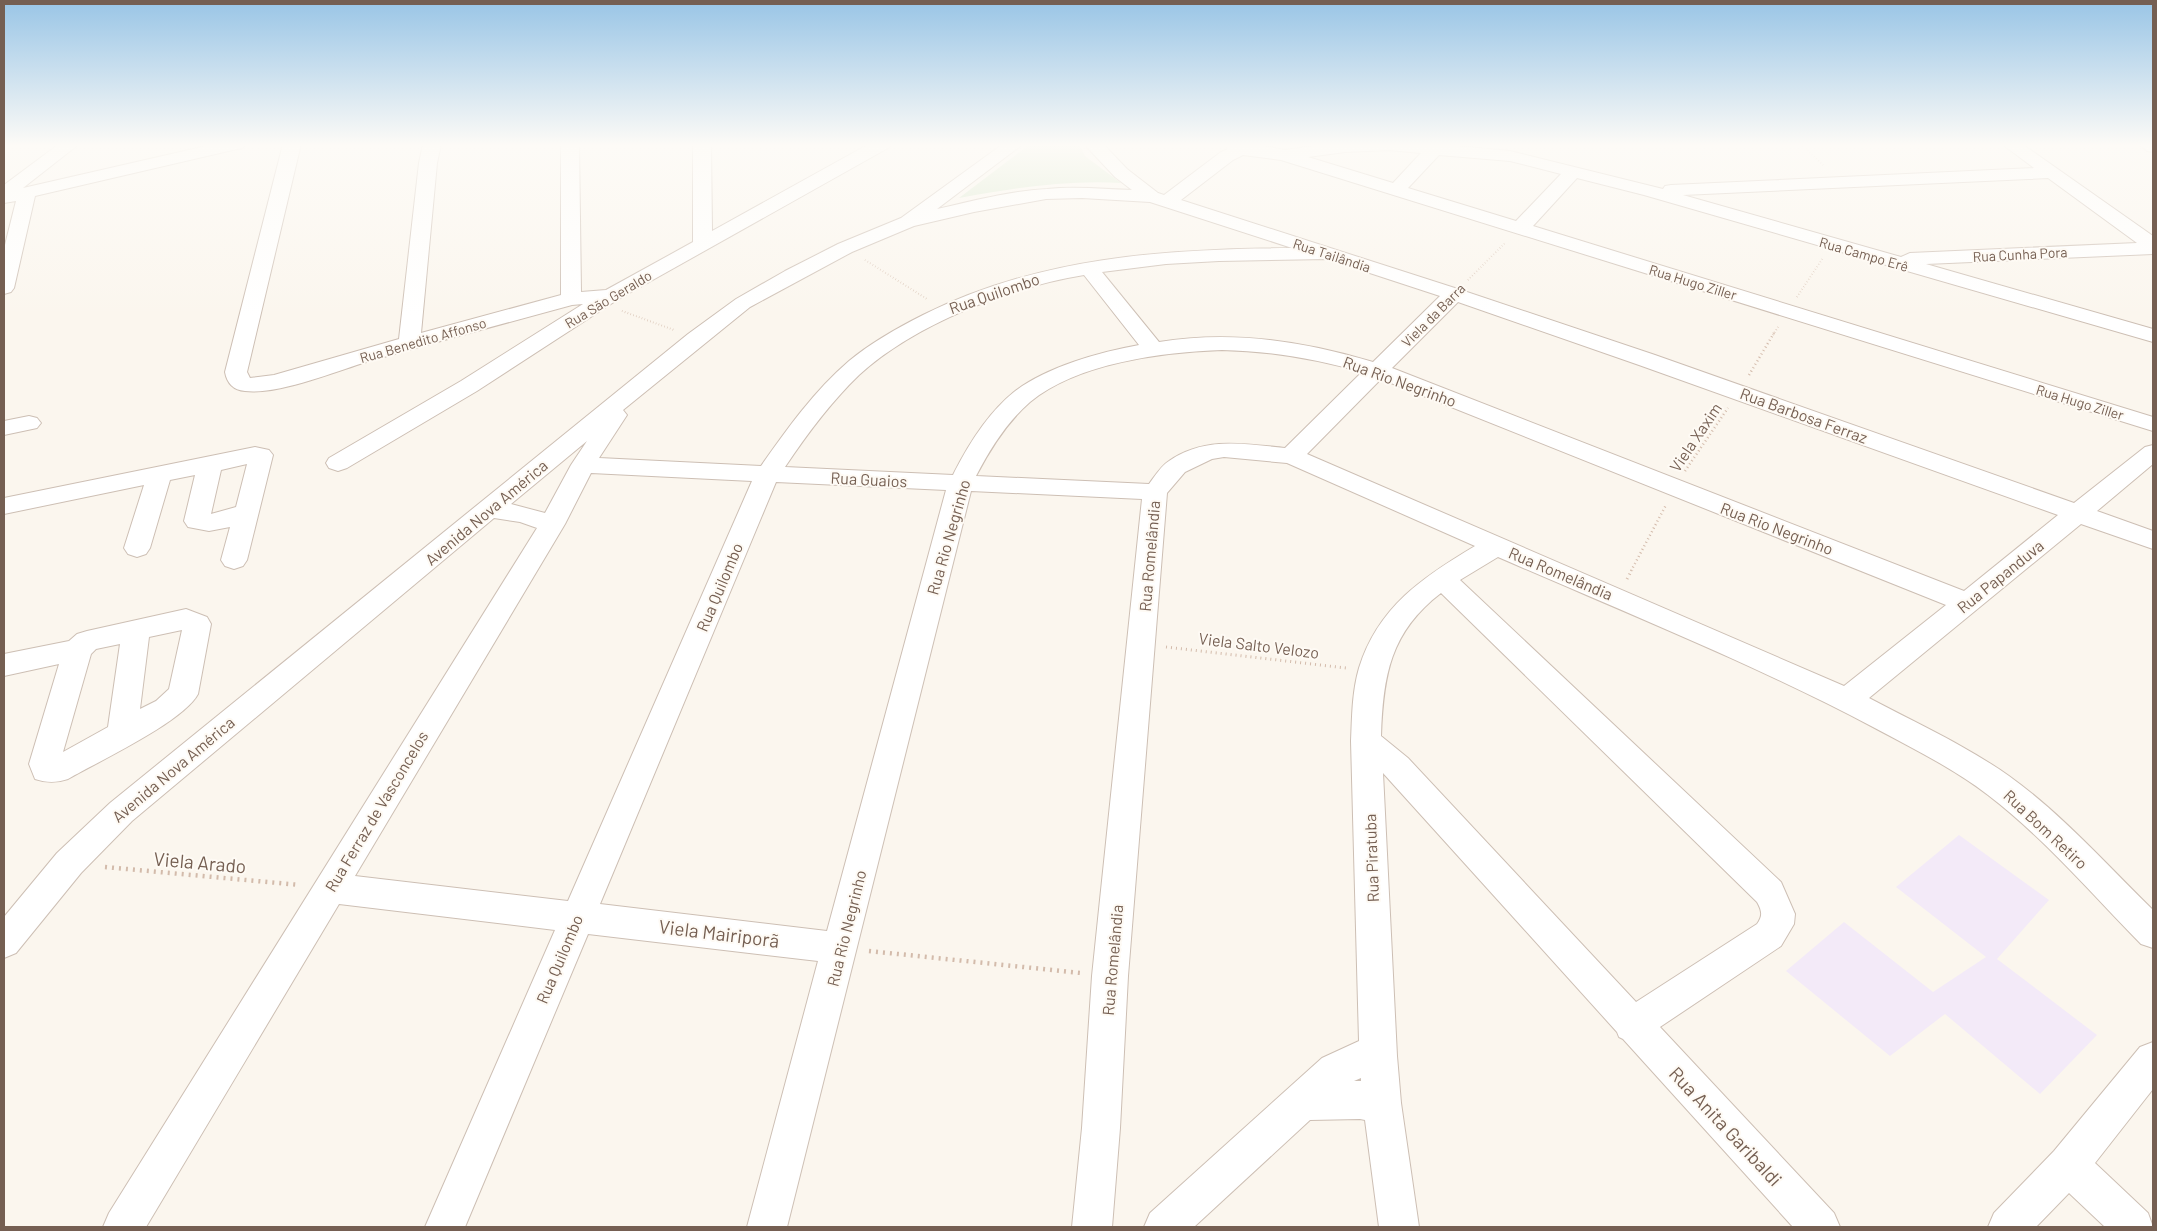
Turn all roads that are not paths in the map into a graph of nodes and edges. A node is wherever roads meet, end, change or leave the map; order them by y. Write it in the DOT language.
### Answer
graph roads {
  1 [pos="25,201"];
  2 [pos="277,201"];
  3 [pos="424,201"];
  4 [pos="570,201"];
  5 [pos="703,201"];
  6 [pos="774,201"];
  7 [pos="936,201"];
  8 [pos="949,201"];
  9 [pos="1001,201"];
  10 [pos="1166,201"];
  11 [pos="1433,201"];
  12 [pos="1545,201"];
  13 [pos="1685,201"];
  14 [pos="2090,201"];
  15 [pos="974,206"];
  16 [pos="908,222"];
  17 [pos="1520,228"];
  18 [pos="703,245"];
  19 [pos="2153,246"];
  20 [pos="1275,247"];
  21 [pos="2102,250"];
  22 [pos="1325,254"];
  23 [pos="1886,260"];
  24 [pos="2153,263"];
  25 [pos="1088,267"];
  26 [pos="4,288"];
  27 [pos="1454,294"];
  28 [pos="571,299"];
  29 [pos="605,299"];
  30 [pos="2153,336"];
  31 [pos="409,343"];
  32 [pos="1153,348"];
  33 [pos="1378,370"];
  34 [pos="628,395"];
  35 [pos="29,423"];
  36 [pos="2153,424"];
  37 [pos="4,428"];
  38 [pos="2153,452"];
  39 [pos="1290,456"];
  40 [pos="338,463"];
  41 [pos="210,464"];
  42 [pos="584,465"];
  43 [pos="768,473"];
  44 [pos="160,476"];
  45 [pos="960,484"];
  46 [pos="1155,492"];
  47 [pos="4,506"];
  48 [pos="488,509"];
  49 [pos="247,512"];
  50 [pos="2080,513"];
  51 [pos="552,524"];
  52 [pos="2153,540"];
  53 [pos="1498,545"];
  54 [pos="137,548"];
  55 [pos="234,560"];
  56 [pos="1442,578"];
  57 [pos="1968,603"];
  58 [pos="136,630"];
  59 [pos="78,650"];
  60 [pos="4,665"];
  61 [pos="1847,700"];
  62 [pos="122,734"];
  63 [pos="1366,741"];
  64 [pos="329,888"];
  65 [pos="577,916"];
  66 [pos="2153,933"];
  67 [pos="4,942"];
  68 [pos="841,948"];
  69 [pos="1632,1025"];
  70 [pos="1378,1056"];
  71 [pos="2153,1060"];
  72 [pos="1303,1101"];
  73 [pos="1382,1103"];
  74 [pos="2068,1165"];
  75 [pos="123,1227"];
  76 [pos="445,1227"];
  77 [pos="767,1227"];
  78 [pos="1092,1227"];
  79 [pos="1164,1227"];
  80 [pos="1399,1227"];
  81 [pos="1820,1227"];
  82 [pos="2008,1227"];
  83 [pos="2134,1227"];
  1 -- 26 [label="street"];
  2 -- 31 [label="street, Rua Benedito Affonso"];
  3 -- 31 [label="street"];
  4 -- 28 [label="street"];
  5 -- 18 [label="street"];
  6 -- 18 [label="street, Rua São Geraldo"];
  7 -- 16 [label="street, Avenida Nova América"];
  8 -- 15 [label="street, Rua Tailândia"];
  9 -- 15 [label="street, Rua Tailândia"];
  10 -- 20 [label="street, Rua Tailândia"];
  11 -- 17 [label="street, Rua Hugo Ziller"];
  12 -- 17 [label="street"];
  13 -- 23 [label="street, Rua Campo Erê"];
  14 -- 19 [label="street"];
  15 -- 16 [label="street, Rua Tailândia"];
  16 -- 34 [label="street, Avenida Nova América"];
  17 -- 36 [label="street, Rua Hugo Ziller"];
  18 -- 29 [label="street, Rua São Geraldo"];
  19 -- 21 [label="street, Rua Cunha Pora"];
  20 -- 22 [label="street, Rua Quilombo"];
  20 -- 25 [label="street, Rua Quilombo"];
  21 -- 23 [label="street, Rua Cunha Pora"];
  21 -- 24 [label="street"];
  22 -- 27 [label="street, Rua Tailândia"];
  23 -- 30 [label="street, Rua Campo Erê"];
  25 -- 32 [label="street"];
  25 -- 43 [label="street, Rua Quilombo"];
  27 -- 33 [label="street, Viela da Barra"];
  27 -- 50 [label="street, Rua Barbosa Ferraz"];
  28 -- 29 [label="street, Rua Benedito Affonso"];
  28 -- 31 [label="street, Rua Benedito Affonso"];
  29 -- 40 [label="street, Rua São Geraldo"];
  32 -- 33 [label="street, Rua Rio Negrinho"];
  32 -- 45 [label="street, Rua Rio Negrinho"];
  33 -- 39 [label="street, Viela da Barra"];
  33 -- 57 [label="street, Rua Rio Negrinho"];
  34 -- 42 [label="street, Rua Ferraz de Vasconcelos"];
  34 -- 48 [label="street, Avenida Nova América"];
  35 -- 37 [label="street"];
  38 -- 50 [label="street, Rua Papanduva"];
  39 -- 46 [label="street, Rua Romelândia"];
  39 -- 53 [label="street, Rua Romelândia"];
  41 -- 44 [label="street"];
  41 -- 49 [label="street"];
  41 -- 49 [label="street"];
  42 -- 43 [label="street, Rua Guaios"];
  42 -- 51 [label="street, Rua Ferraz de Vasconcelos"];
  43 -- 45 [label="street, Rua Guaios"];
  43 -- 65 [label="street, Rua Quilombo"];
  44 -- 47 [label="street"];
  44 -- 54 [label="street"];
  45 -- 46 [label="street, Rua Guaios"];
  45 -- 68 [label="street, Rua Rio Negrinho"];
  46 -- 78 [label="street, Rua Romelândia"];
  48 -- 51 [label="street"];
  48 -- 67 [label="street, Avenida Nova América"];
  49 -- 55 [label="street"];
  50 -- 52 [label="street, Rua Barbosa Ferraz"];
  50 -- 57 [label="street, Rua Papanduva"];
  51 -- 64 [label="street, Rua Ferraz de Vasconcelos"];
  53 -- 56 [label="street, Rua Piratuba"];
  53 -- 61 [label="street, Rua Romelândia"];
  56 -- 63 [label="street, Rua Piratuba"];
  56 -- 69 [label="street"];
  57 -- 61 [label="street, Rua Papanduva"];
  58 -- 59 [label="street"];
  58 -- 62 [label="street"];
  58 -- 62 [label="street"];
  59 -- 60 [label="street"];
  59 -- 62 [label="street"];
  61 -- 66 [label="street, Rua Bom Retiro"];
  63 -- 69 [label="street, Rua Anita Garibaldi"];
  63 -- 70 [label="street, Rua Piratuba"];
  64 -- 65 [label="street, Viela Mairiporã"];
  64 -- 75 [label="street, Rua Ferraz de Vasconcelos"];
  65 -- 68 [label="street, Viela Mairiporã"];
  65 -- 76 [label="street, Rua Quilombo"];
  68 -- 77 [label="street, Rua Rio Negrinho"];
  69 -- 81 [label="street, Rua Anita Garibaldi"];
  70 -- 72 [label="street"];
  70 -- 73 [label="street, Rua Piratuba"];
  71 -- 74 [label="street"];
  72 -- 73 [label="street"];
  72 -- 79 [label="street"];
  73 -- 80 [label="street, Rua Piratuba"];
  74 -- 82 [label="street"];
  74 -- 83 [label="street"];
}
